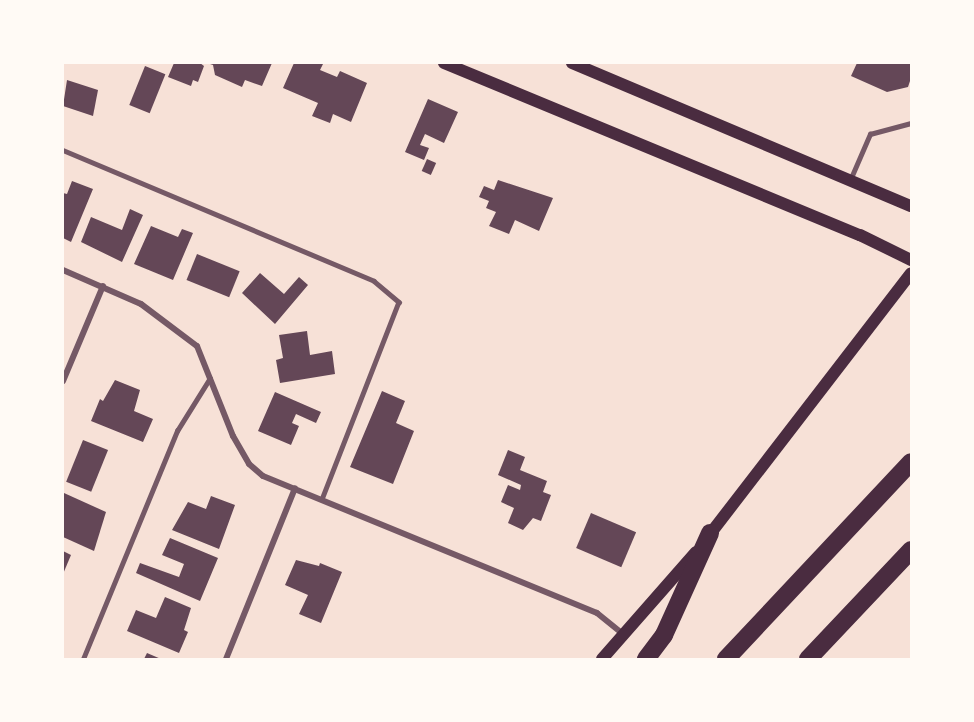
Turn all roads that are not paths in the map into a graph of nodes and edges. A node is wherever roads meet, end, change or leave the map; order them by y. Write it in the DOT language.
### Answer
graph roads {
  1 [pos="444,63"];
  2 [pos="572,63"];
  3 [pos="911,123"];
  4 [pos="63,150"];
  5 [pos="851,180"];
  6 [pos="911,206"];
  7 [pos="911,260"];
  8 [pos="63,270"];
  9 [pos="911,273"];
  10 [pos="103,286"];
  11 [pos="210,378"];
  12 [pos="63,381"];
  13 [pos="911,462"];
  14 [pos="295,488"];
  15 [pos="322,500"];
  16 [pos="710,534"];
  17 [pos="911,550"];
  18 [pos="625,635"];
  19 [pos="83,659"];
  20 [pos="226,659"];
  21 [pos="602,659"];
  22 [pos="646,659"];
  23 [pos="726,659"];
  24 [pos="808,659"];
  1 -- 7 [label="main road"];
  2 -- 5 [label="main road"];
  3 -- 5 [label="lane"];
  4 -- 15 [label="lane"];
  5 -- 6 [label="main road"];
  8 -- 10 [label="street"];
  9 -- 16 [label="main road"];
  10 -- 11 [label="street"];
  10 -- 12 [label="street"];
  11 -- 14 [label="street"];
  11 -- 19 [label="lane"];
  13 -- 23 [label="highway"];
  14 -- 15 [label="street"];
  14 -- 20 [label="street"];
  15 -- 18 [label="street"];
  16 -- 18 [label="main road"];
  16 -- 22 [label="highway"];
  17 -- 24 [label="highway"];
  18 -- 21 [label="main road"];
}
